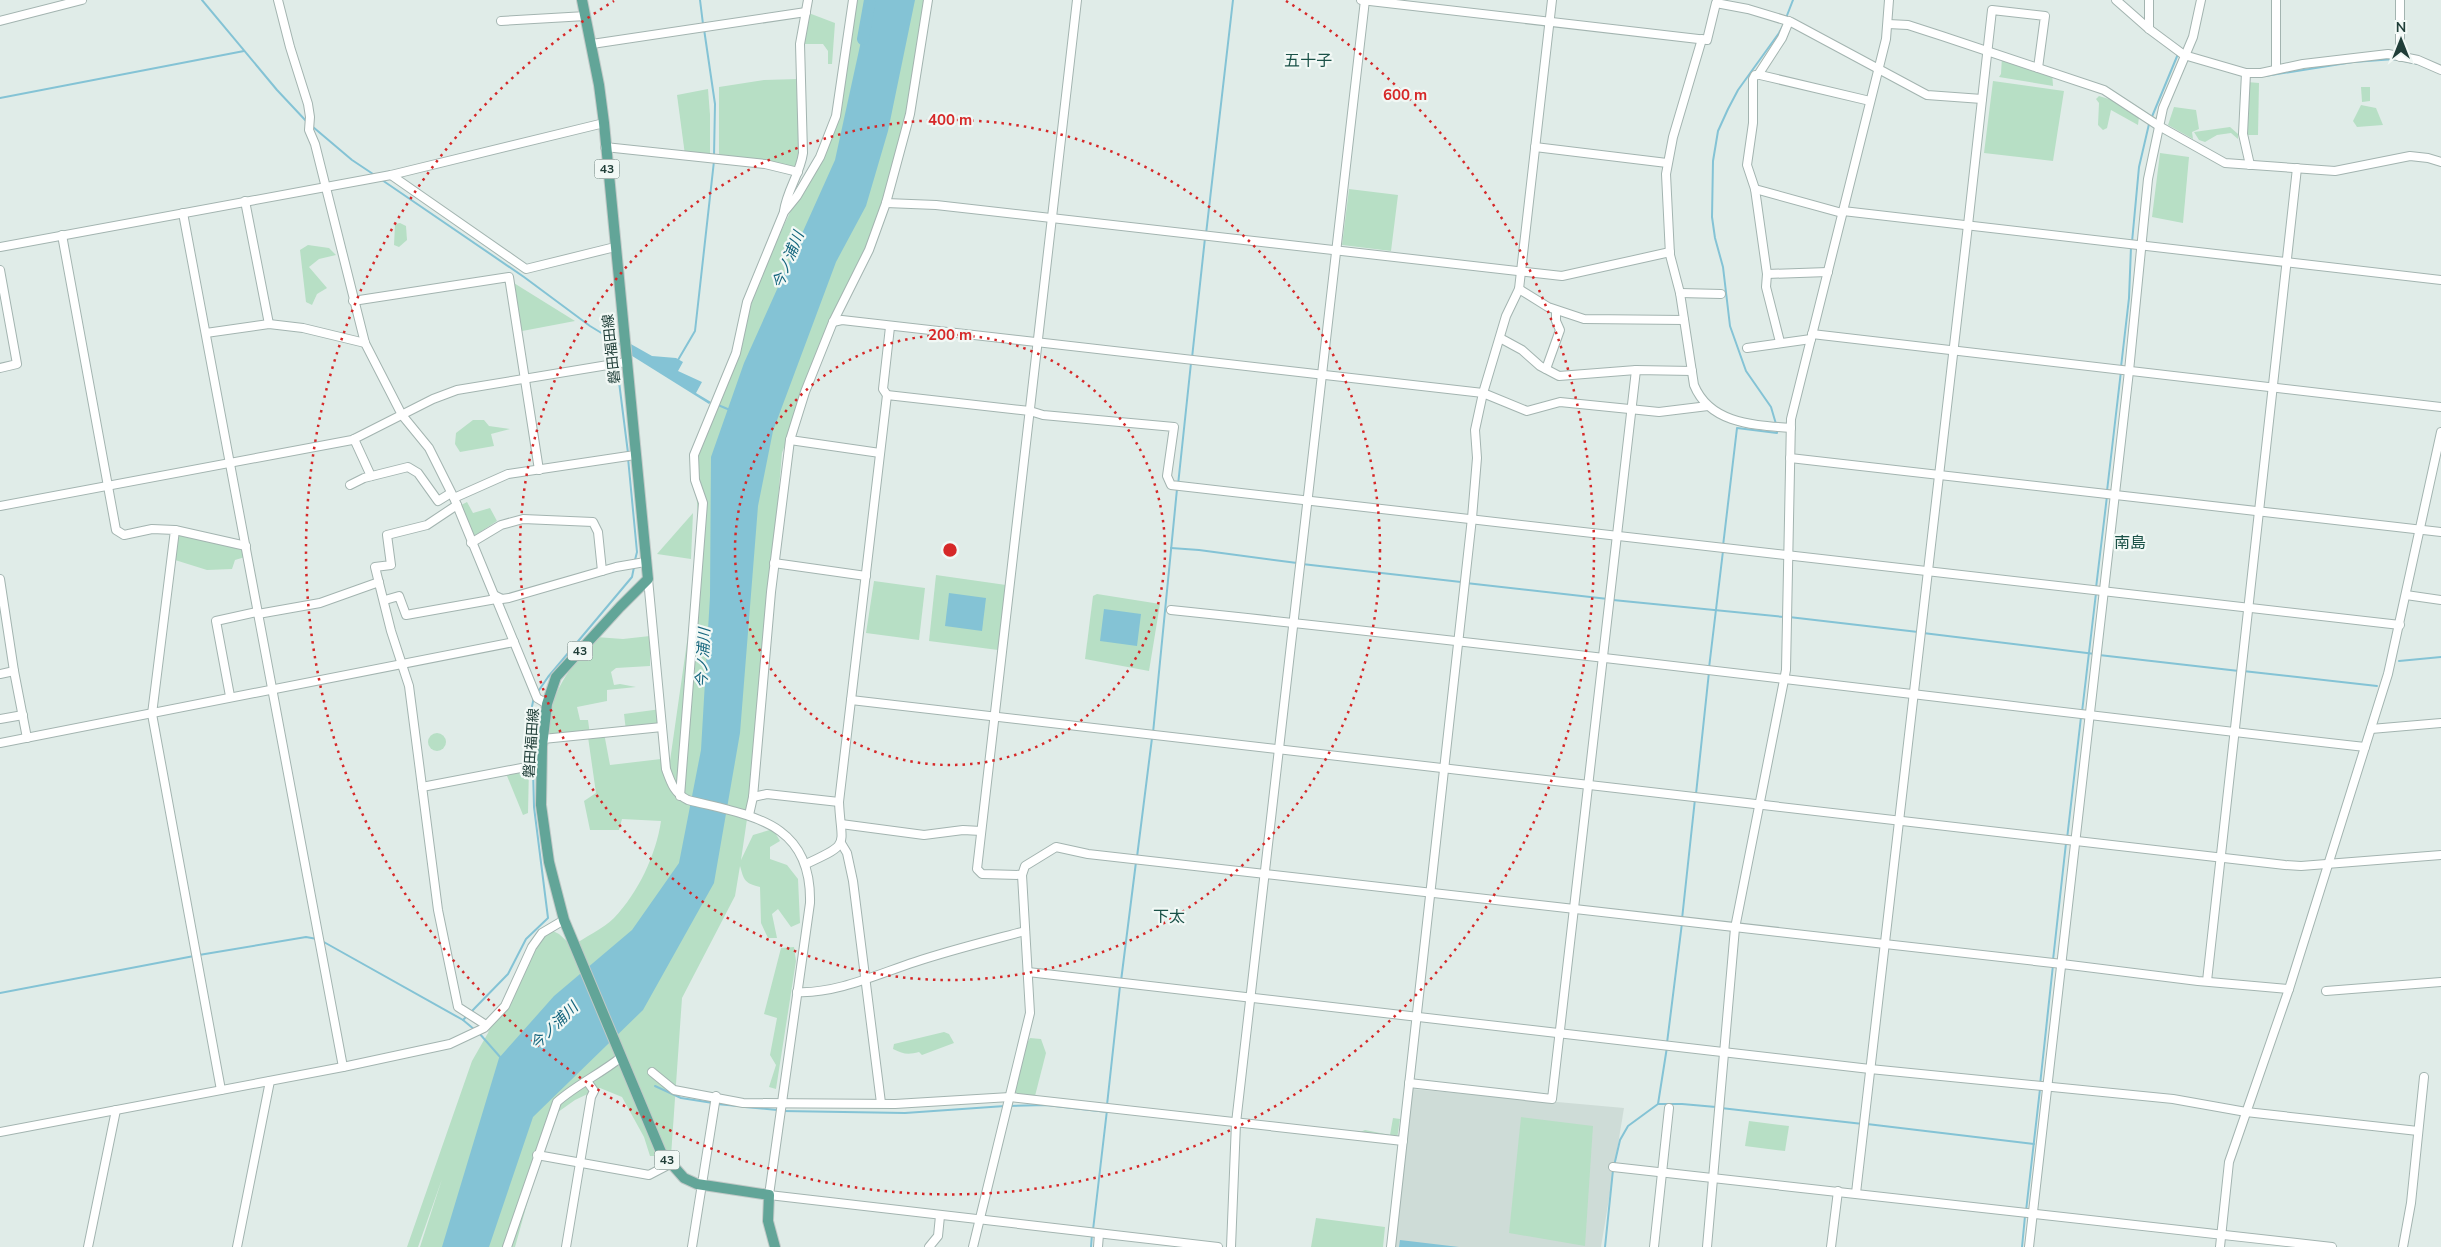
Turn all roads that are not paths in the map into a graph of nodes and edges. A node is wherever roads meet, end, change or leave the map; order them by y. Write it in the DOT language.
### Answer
graph roads {
  1 [pos="82,0"];
  2 [pos="278,0"];
  3 [pos="582,0"];
  4 [pos="808,0"];
  5 [pos="853,0"];
  6 [pos="928,0"];
  7 [pos="1077,0"];
  8 [pos="1361,0"];
  9 [pos="1365,0"];
  10 [pos="1552,0"];
  11 [pos="1889,0"];
  12 [pos="2116,0"];
  13 [pos="2149,0"];
  14 [pos="2202,0"];
  15 [pos="2276,0"];
  16 [pos="2400,0"];
  17 [pos="1717,1"];
  18 [pos="806,12"];
  19 [pos="586,16"];
  20 [pos="0,21"];
  21 [pos="501,21"];
  22 [pos="1788,21"];
  23 [pos="1550,22"];
  24 [pos="1888,24"];
  25 [pos="2149,29"];
  26 [pos="1702,39"];
  27 [pos="592,44"];
  28 [pos="1987,51"];
  29 [pos="2184,57"];
  30 [pos="2400,57"];
  31 [pos="2038,68"];
  32 [pos="1878,69"];
  33 [pos="2276,69"];
  34 [pos="2441,70"];
  35 [pos="1758,75"];
  36 [pos="2246,75"];
  37 [pos="1982,99"];
  38 [pos="1870,101"];
  39 [pos="604,123"];
  40 [pos="2159,126"];
  41 [pos="605,147"];
  42 [pos="1535,148"];
  43 [pos="2441,162"];
  44 [pos="1667,163"];
  45 [pos="2250,166"];
  46 [pos="2297,168"];
  47 [pos="798,172"];
  48 [pos="391,175"];
  49 [pos="326,186"];
  50 [pos="1755,190"];
  51 [pos="245,201"];
  52 [pos="886,203"];
  53 [pos="784,212"];
  54 [pos="1843,212"];
  55 [pos="183,213"];
  56 [pos="1052,218"];
  57 [pos="1968,225"];
  58 [pos="62,235"];
  59 [pos="2141,244"];
  60 [pos="0,247"];
  61 [pos="615,247"];
  62 [pos="1337,251"];
  63 [pos="1670,252"];
  64 [pos="2287,262"];
  65 [pos="0,270"];
  66 [pos="1521,271"];
  67 [pos="1828,272"];
  68 [pos="1767,274"];
  69 [pos="2441,280"];
  70 [pos="1519,289"];
  71 [pos="1680,294"];
  72 [pos="1721,294"];
  73 [pos="353,301"];
  74 [pos="1556,310"];
  75 [pos="1684,320"];
  76 [pos="832,322"];
  77 [pos="269,324"];
  78 [pos="890,327"];
  79 [pos="206,333"];
  80 [pos="1812,337"];
  81 [pos="1500,338"];
  82 [pos="365,342"];
  83 [pos="1780,342"];
  84 [pos="1038,344"];
  85 [pos="1747,348"];
  86 [pos="1953,351"];
  87 [pos="626,362"];
  88 [pos="0,368"];
  89 [pos="1546,369"];
  90 [pos="1636,370"];
  91 [pos="1692,371"];
  92 [pos="2128,371"];
  93 [pos="1322,376"];
  94 [pos="525,379"];
  95 [pos="2273,387"];
  96 [pos="1483,393"];
  97 [pos="887,396"];
  98 [pos="1708,406"];
  99 [pos="2441,406"];
  100 [pos="1632,410"];
  101 [pos="1030,411"];
  102 [pos="402,415"];
  103 [pos="1791,428"];
  104 [pos="2441,432"];
  105 [pos="354,439"];
  106 [pos="790,440"];
  107 [pos="880,453"];
  108 [pos="635,454"];
  109 [pos="1790,458"];
  110 [pos="231,462"];
  111 [pos="539,470"];
  112 [pos="371,476"];
  113 [pos="1939,476"];
  114 [pos="350,485"];
  115 [pos="109,486"];
  116 [pos="2114,495"];
  117 [pos="454,499"];
  118 [pos="1308,500"];
  119 [pos="0,506"];
  120 [pos="2258,512"];
  121 [pos="1472,518"];
  122 [pos="175,530"];
  123 [pos="2420,530"];
  124 [pos="2441,532"];
  125 [pos="1618,535"];
  126 [pos="471,543"];
  127 [pos="246,546"];
  128 [pos="1789,555"];
  129 [pos="646,562"];
  130 [pos="774,563"];
  131 [pos="1928,569"];
  132 [pos="602,571"];
  133 [pos="866,576"];
  134 [pos="648,579"];
  135 [pos="0,582"];
  136 [pos="379,582"];
  137 [pos="2104,590"];
  138 [pos="2406,595"];
  139 [pos="495,597"];
  140 [pos="385,600"];
  141 [pos="2441,600"];
  142 [pos="2248,606"];
  143 [pos="1171,610"];
  144 [pos="258,613"];
  145 [pos="1292,622"];
  146 [pos="2400,625"];
  147 [pos="4,628"];
  148 [pos="1458,640"];
  149 [pos="514,642"];
  150 [pos="1603,657"];
  151 [pos="401,664"];
  152 [pos="14,671"];
  153 [pos="0,674"];
  154 [pos="1784,679"];
  155 [pos="272,688"];
  156 [pos="1914,695"];
  157 [pos="230,696"];
  158 [pos="852,700"];
  159 [pos="546,704"];
  160 [pos="22,714"];
  161 [pos="152,714"];
  162 [pos="2089,716"];
  163 [pos="995,717"];
  164 [pos="0,719"];
  165 [pos="2441,723"];
  166 [pos="662,727"];
  167 [pos="2370,730"];
  168 [pos="2234,732"];
  169 [pos="27,738"];
  170 [pos="543,740"];
  171 [pos="0,743"];
  172 [pos="2365,747"];
  173 [pos="1279,750"];
  174 [pos="542,764"];
  175 [pos="1444,768"];
  176 [pos="1589,785"];
  177 [pos="422,787"];
  178 [pos="753,797"];
  179 [pos="684,798"];
  180 [pos="839,802"];
  181 [pos="1758,805"];
  182 [pos="749,815"];
  183 [pos="1899,820"];
  184 [pos="841,824"];
  185 [pos="981,831"];
  186 [pos="2075,840"];
  187 [pos="842,843"];
  188 [pos="2441,855"];
  189 [pos="2219,857"];
  190 [pos="806,864"];
  191 [pos="2328,864"];
  192 [pos="1264,874"];
  193 [pos="1022,875"];
  194 [pos="1430,892"];
  195 [pos="1575,909"];
  196 [pos="564,920"];
  197 [pos="1735,928"];
  198 [pos="1026,931"];
  199 [pos="1884,944"];
  200 [pos="2062,964"];
  201 [pos="1028,972"];
  202 [pos="864,978"];
  203 [pos="2207,981"];
  204 [pos="2441,982"];
  205 [pos="2289,989"];
  206 [pos="2326,991"];
  207 [pos="797,992"];
  208 [pos="1250,998"];
  209 [pos="1416,1017"];
  210 [pos="486,1025"];
  211 [pos="1560,1034"];
  212 [pos="1724,1052"];
  213 [pos="620,1058"];
  214 [pos="343,1067"];
  215 [pos="1870,1069"];
  216 [pos="652,1072"];
  217 [pos="2424,1077"];
  218 [pos="270,1081"];
  219 [pos="587,1081"];
  220 [pos="1409,1083"];
  221 [pos="2047,1088"];
  222 [pos="221,1090"];
  223 [pos="716,1096"];
  224 [pos="1010,1097"];
  225 [pos="781,1102"];
  226 [pos="881,1103"];
  227 [pos="1669,1108"];
  228 [pos="116,1110"];
  229 [pos="2246,1112"];
  230 [pos="1236,1123"];
  231 [pos="2418,1131"];
  232 [pos="0,1132"];
  233 [pos="1403,1141"];
  234 [pos="538,1155"];
  235 [pos="580,1163"];
  236 [pos="670,1164"];
  237 [pos="1613,1167"];
  238 [pos="1662,1172"];
  239 [pos="1714,1177"];
  240 [pos="703,1185"];
  241 [pos="1838,1191"];
  242 [pos="1856,1193"];
  243 [pos="769,1195"];
  244 [pos="2032,1213"];
  245 [pos="940,1216"];
  246 [pos="980,1220"];
  247 [pos="1099,1234"];
  248 [pos="2222,1235"];
  249 [pos="88,1247"];
  250 [pos="237,1247"];
  251 [pos="507,1247"];
  252 [pos="566,1247"];
  253 [pos="692,1247"];
  254 [pos="774,1247"];
  255 [pos="929,1247"];
  256 [pos="973,1247"];
  257 [pos="1098,1247"];
  258 [pos="1218,1247"];
  259 [pos="1231,1247"];
  260 [pos="1391,1247"];
  261 [pos="1654,1247"];
  262 [pos="1707,1247"];
  263 [pos="1831,1247"];
  264 [pos="2029,1247"];
  265 [pos="2220,1247"];
  266 [pos="2332,1247"];
  267 [pos="2403,1247"];
  1 -- 20 [label="street"];
  2 -- 49 [label="street"];
  3 -- 19 [label="main road, 磐田福田線 / 43"];
  4 -- 18 [label="street"];
  5 -- 53 [label="street"];
  6 -- 52 [label="street"];
  7 -- 56 [label="street"];
  8 -- 9 [label="street"];
  9 -- 23 [label="street"];
  9 -- 62 [label="street"];
  10 -- 23 [label="street"];
  11 -- 24 [label="street"];
  12 -- 25 [label="street"];
  13 -- 25 [label="street"];
  14 -- 29 [label="street"];
  15 -- 33 [label="street"];
  16 -- 30 [label="street"];
  17 -- 22 [label="street"];
  17 -- 26 [label="street"];
  18 -- 27 [label="street"];
  18 -- 47 [label="street"];
  19 -- 21 [label="street"];
  19 -- 27 [label="main road, 磐田福田線 / 43"];
  22 -- 32 [label="street"];
  22 -- 35 [label="street"];
  23 -- 26 [label="street"];
  23 -- 42 [label="street"];
  24 -- 28 [label="street"];
  24 -- 32 [label="street"];
  25 -- 29 [label="street"];
  26 -- 44 [label="street"];
  27 -- 39 [label="main road, 磐田福田線 / 43"];
  28 -- 31 [label="street"];
  28 -- 31 [label="street"];
  28 -- 37 [label="street"];
  29 -- 36 [label="street"];
  29 -- 40 [label="street"];
  30 -- 33 [label="street"];
  30 -- 34 [label="street"];
  31 -- 40 [label="street"];
  32 -- 37 [label="street"];
  32 -- 38 [label="street"];
  33 -- 36 [label="street"];
  35 -- 38 [label="street"];
  35 -- 50 [label="street"];
  36 -- 45 [label="street"];
  37 -- 57 [label="street"];
  38 -- 54 [label="street"];
  39 -- 41 [label="main road, 磐田福田線 / 43"];
  39 -- 48 [label="street"];
  40 -- 45 [label="street"];
  40 -- 59 [label="street"];
  41 -- 47 [label="street"];
  41 -- 61 [label="main road, 磐田福田線 / 43"];
  42 -- 44 [label="street"];
  42 -- 66 [label="street"];
  43 -- 46 [label="street"];
  44 -- 63 [label="street"];
  45 -- 46 [label="street"];
  46 -- 64 [label="street"];
  47 -- 53 [label="street"];
  48 -- 49 [label="street"];
  48 -- 61 [label="street"];
  49 -- 51 [label="street"];
  49 -- 73 [label="street"];
  50 -- 54 [label="street"];
  50 -- 68 [label="street"];
  51 -- 55 [label="street"];
  51 -- 77 [label="street"];
  52 -- 56 [label="street"];
  52 -- 76 [label="street"];
  53 -- 179 [label="street"];
  54 -- 57 [label="street"];
  54 -- 67 [label="street"];
  55 -- 58 [label="street"];
  55 -- 79 [label="street"];
  56 -- 62 [label="street"];
  56 -- 84 [label="street"];
  57 -- 59 [label="street"];
  57 -- 86 [label="street"];
  58 -- 60 [label="street"];
  58 -- 115 [label="street"];
  59 -- 64 [label="street"];
  59 -- 92 [label="street"];
  61 -- 87 [label="main road, 磐田福田線 / 43"];
  62 -- 66 [label="street"];
  62 -- 93 [label="street"];
  63 -- 66 [label="street"];
  63 -- 71 [label="street"];
  64 -- 69 [label="street"];
  64 -- 95 [label="street"];
  65 -- 88 [label="street"];
  66 -- 70 [label="street"];
  67 -- 68 [label="street"];
  67 -- 80 [label="street"];
  68 -- 83 [label="street"];
  70 -- 74 [label="street"];
  70 -- 81 [label="street"];
  71 -- 72 [label="street"];
  71 -- 75 [label="street"];
  73 -- 82 [label="street"];
  73 -- 94 [label="street"];
  74 -- 75 [label="street"];
  74 -- 89 [label="street"];
  75 -- 91 [label="street"];
  76 -- 78 [label="street"];
  76 -- 106 [label="street"];
  77 -- 79 [label="street"];
  77 -- 82 [label="street"];
  78 -- 84 [label="street"];
  78 -- 97 [label="street"];
  79 -- 110 [label="street"];
  80 -- 83 [label="street"];
  80 -- 86 [label="street"];
  80 -- 103 [label="street"];
  81 -- 89 [label="street"];
  81 -- 96 [label="street"];
  82 -- 102 [label="street"];
  83 -- 85 [label="street"];
  84 -- 93 [label="street"];
  84 -- 101 [label="street"];
  86 -- 92 [label="street"];
  86 -- 113 [label="street"];
  87 -- 94 [label="street"];
  87 -- 108 [label="main road, 磐田福田線 / 43"];
  89 -- 90 [label="street"];
  90 -- 91 [label="street"];
  90 -- 100 [label="street"];
  91 -- 98 [label="street"];
  92 -- 95 [label="street"];
  92 -- 116 [label="street"];
  93 -- 96 [label="street"];
  93 -- 118 [label="street"];
  94 -- 102 [label="street"];
  94 -- 111 [label="street"];
  95 -- 99 [label="street"];
  95 -- 120 [label="street"];
  96 -- 100 [label="street"];
  96 -- 121 [label="street"];
  97 -- 101 [label="street"];
  97 -- 107 [label="street"];
  98 -- 100 [label="street"];
  98 -- 103 [label="street"];
  100 -- 125 [label="street"];
  101 -- 118 [label="street"];
  101 -- 163 [label="street"];
  102 -- 105 [label="street"];
  102 -- 117 [label="street"];
  103 -- 109 [label="street"];
  104 -- 123 [label="street"];
  105 -- 110 [label="street"];
  105 -- 112 [label="street"];
  106 -- 107 [label="street"];
  106 -- 130 [label="street"];
  107 -- 133 [label="street"];
  108 -- 111 [label="street"];
  108 -- 129 [label="main road, 磐田福田線 / 43"];
  109 -- 113 [label="street"];
  109 -- 128 [label="street"];
  110 -- 115 [label="street"];
  110 -- 127 [label="street"];
  111 -- 117 [label="street"];
  112 -- 114 [label="street"];
  112 -- 117 [label="street"];
  113 -- 116 [label="street"];
  113 -- 131 [label="street"];
  115 -- 119 [label="street"];
  115 -- 122 [label="street"];
  116 -- 120 [label="street"];
  116 -- 137 [label="street"];
  117 -- 126 [label="street"];
  117 -- 136 [label="street"];
  118 -- 121 [label="street"];
  118 -- 145 [label="street"];
  120 -- 123 [label="street"];
  120 -- 142 [label="street"];
  121 -- 125 [label="street"];
  121 -- 148 [label="street"];
  122 -- 127 [label="street"];
  122 -- 161 [label="street"];
  123 -- 124 [label="street"];
  123 -- 138 [label="street"];
  125 -- 128 [label="street"];
  125 -- 150 [label="street"];
  126 -- 132 [label="street"];
  126 -- 139 [label="street"];
  127 -- 144 [label="street"];
  128 -- 131 [label="street"];
  128 -- 154 [label="street"];
  129 -- 132 [label="street"];
  129 -- 134 [label="main road, 磐田福田線 / 43"];
  130 -- 133 [label="street"];
  130 -- 178 [label="street"];
  131 -- 137 [label="street"];
  131 -- 156 [label="street"];
  132 -- 139 [label="street"];
  133 -- 158 [label="street"];
  134 -- 159 [label="main road, 磐田福田線 / 43"];
  134 -- 166 [label="street"];
  135 -- 147 [label="street"];
  136 -- 140 [label="street"];
  136 -- 144 [label="street"];
  137 -- 142 [label="street"];
  137 -- 162 [label="street"];
  138 -- 141 [label="street"];
  138 -- 146 [label="street"];
  139 -- 140 [label="street"];
  139 -- 149 [label="street"];
  140 -- 151 [label="street"];
  142 -- 146 [label="street"];
  142 -- 168 [label="street"];
  143 -- 145 [label="street"];
  144 -- 155 [label="street"];
  144 -- 157 [label="street"];
  145 -- 148 [label="street"];
  145 -- 173 [label="street"];
  146 -- 167 [label="street"];
  147 -- 152 [label="street"];
  148 -- 150 [label="street"];
  148 -- 175 [label="street"];
  149 -- 151 [label="street"];
  149 -- 159 [label="street"];
  150 -- 154 [label="street"];
  150 -- 176 [label="street"];
  151 -- 155 [label="street"];
  151 -- 177 [label="street"];
  152 -- 153 [label="street"];
  152 -- 160 [label="street"];
  154 -- 156 [label="street"];
  154 -- 181 [label="street"];
  155 -- 157 [label="street"];
  155 -- 214 [label="street"];
  156 -- 162 [label="street"];
  156 -- 183 [label="street"];
  157 -- 161 [label="street"];
  158 -- 163 [label="street"];
  158 -- 180 [label="street"];
  159 -- 170 [label="main road, 磐田福田線 / 43"];
  160 -- 164 [label="street"];
  160 -- 169 [label="street"];
  161 -- 169 [label="street"];
  161 -- 222 [label="street"];
  162 -- 168 [label="street"];
  162 -- 186 [label="street"];
  163 -- 173 [label="street"];
  163 -- 185 [label="street"];
  165 -- 167 [label="street"];
  166 -- 170 [label="street"];
  166 -- 179 [label="street"];
  167 -- 172 [label="street"];
  168 -- 172 [label="street"];
  168 -- 189 [label="street"];
  169 -- 171 [label="street"];
  170 -- 174 [label="main road, 磐田福田線 / 43"];
  172 -- 191 [label="street"];
  173 -- 175 [label="street"];
  173 -- 192 [label="street"];
  174 -- 177 [label="street"];
  174 -- 196 [label="main road, 磐田福田線 / 43"];
  175 -- 176 [label="street"];
  175 -- 194 [label="street"];
  176 -- 181 [label="street"];
  176 -- 195 [label="street"];
  177 -- 210 [label="street"];
  178 -- 180 [label="street"];
  178 -- 182 [label="street"];
  179 -- 182 [label="street"];
  180 -- 184 [label="street"];
  181 -- 183 [label="street"];
  181 -- 197 [label="street"];
  182 -- 190 [label="street"];
  183 -- 186 [label="street"];
  183 -- 199 [label="street"];
  184 -- 185 [label="street"];
  184 -- 187 [label="street"];
  185 -- 193 [label="street"];
  186 -- 189 [label="street"];
  186 -- 200 [label="street"];
  187 -- 190 [label="street"];
  187 -- 202 [label="street"];
  188 -- 191 [label="street"];
  189 -- 191 [label="street"];
  189 -- 203 [label="street"];
  190 -- 207 [label="street"];
  191 -- 205 [label="street"];
  192 -- 193 [label="street"];
  192 -- 194 [label="street"];
  192 -- 208 [label="street"];
  193 -- 198 [label="street"];
  194 -- 195 [label="street"];
  194 -- 209 [label="street"];
  195 -- 197 [label="street"];
  195 -- 211 [label="street"];
  196 -- 210 [label="street"];
  196 -- 213 [label="main road, 磐田福田線 / 43"];
  197 -- 199 [label="street"];
  197 -- 212 [label="street"];
  198 -- 201 [label="street"];
  198 -- 202 [label="street"];
  199 -- 200 [label="street"];
  199 -- 215 [label="street"];
  200 -- 203 [label="street"];
  200 -- 221 [label="street"];
  201 -- 208 [label="street"];
  201 -- 224 [label="street"];
  202 -- 207 [label="street"];
  202 -- 226 [label="street"];
  203 -- 205 [label="street"];
  204 -- 206 [label="street"];
  205 -- 229 [label="street"];
  207 -- 225 [label="street"];
  208 -- 209 [label="street"];
  208 -- 230 [label="street"];
  209 -- 211 [label="street"];
  209 -- 220 [label="street"];
  210 -- 214 [label="street"];
  211 -- 212 [label="street"];
  211 -- 220 [label="street"];
  212 -- 215 [label="street"];
  212 -- 239 [label="street"];
  213 -- 219 [label="street"];
  213 -- 236 [label="main road, 磐田福田線 / 43"];
  214 -- 218 [label="street"];
  215 -- 221 [label="street"];
  215 -- 242 [label="street"];
  216 -- 223 [label="street"];
  217 -- 231 [label="street"];
  218 -- 222 [label="street"];
  218 -- 250 [label="street"];
  219 -- 234 [label="street"];
  219 -- 235 [label="street"];
  220 -- 233 [label="street"];
  221 -- 229 [label="street"];
  221 -- 244 [label="street"];
  222 -- 228 [label="street"];
  223 -- 225 [label="street"];
  223 -- 240 [label="street"];
  224 -- 226 [label="street"];
  224 -- 230 [label="street"];
  224 -- 246 [label="street"];
  225 -- 226 [label="street"];
  225 -- 243 [label="street"];
  227 -- 238 [label="street"];
  228 -- 232 [label="street"];
  228 -- 249 [label="street"];
  229 -- 231 [label="street"];
  229 -- 248 [label="street"];
  230 -- 233 [label="street"];
  230 -- 259 [label="street"];
  231 -- 267 [label="street"];
  233 -- 260 [label="street"];
  234 -- 235 [label="street"];
  234 -- 251 [label="street"];
  235 -- 236 [label="street"];
  235 -- 252 [label="street"];
  236 -- 240 [label="main road, 磐田福田線 / 43"];
  237 -- 238 [label="street"];
  238 -- 239 [label="street"];
  238 -- 261 [label="street"];
  239 -- 241 [label="street"];
  239 -- 262 [label="street"];
  240 -- 243 [label="main road, 磐田福田線 / 43"];
  240 -- 253 [label="street"];
  241 -- 242 [label="street"];
  241 -- 263 [label="street"];
  242 -- 244 [label="street"];
  243 -- 245 [label="street"];
  243 -- 254 [label="main road"];
  244 -- 248 [label="street"];
  244 -- 264 [label="street"];
  245 -- 246 [label="street"];
  245 -- 255 [label="street"];
  246 -- 247 [label="street"];
  246 -- 256 [label="street"];
  247 -- 257 [label="street"];
  247 -- 258 [label="street"];
  248 -- 265 [label="street"];
  248 -- 266 [label="street"];
}
